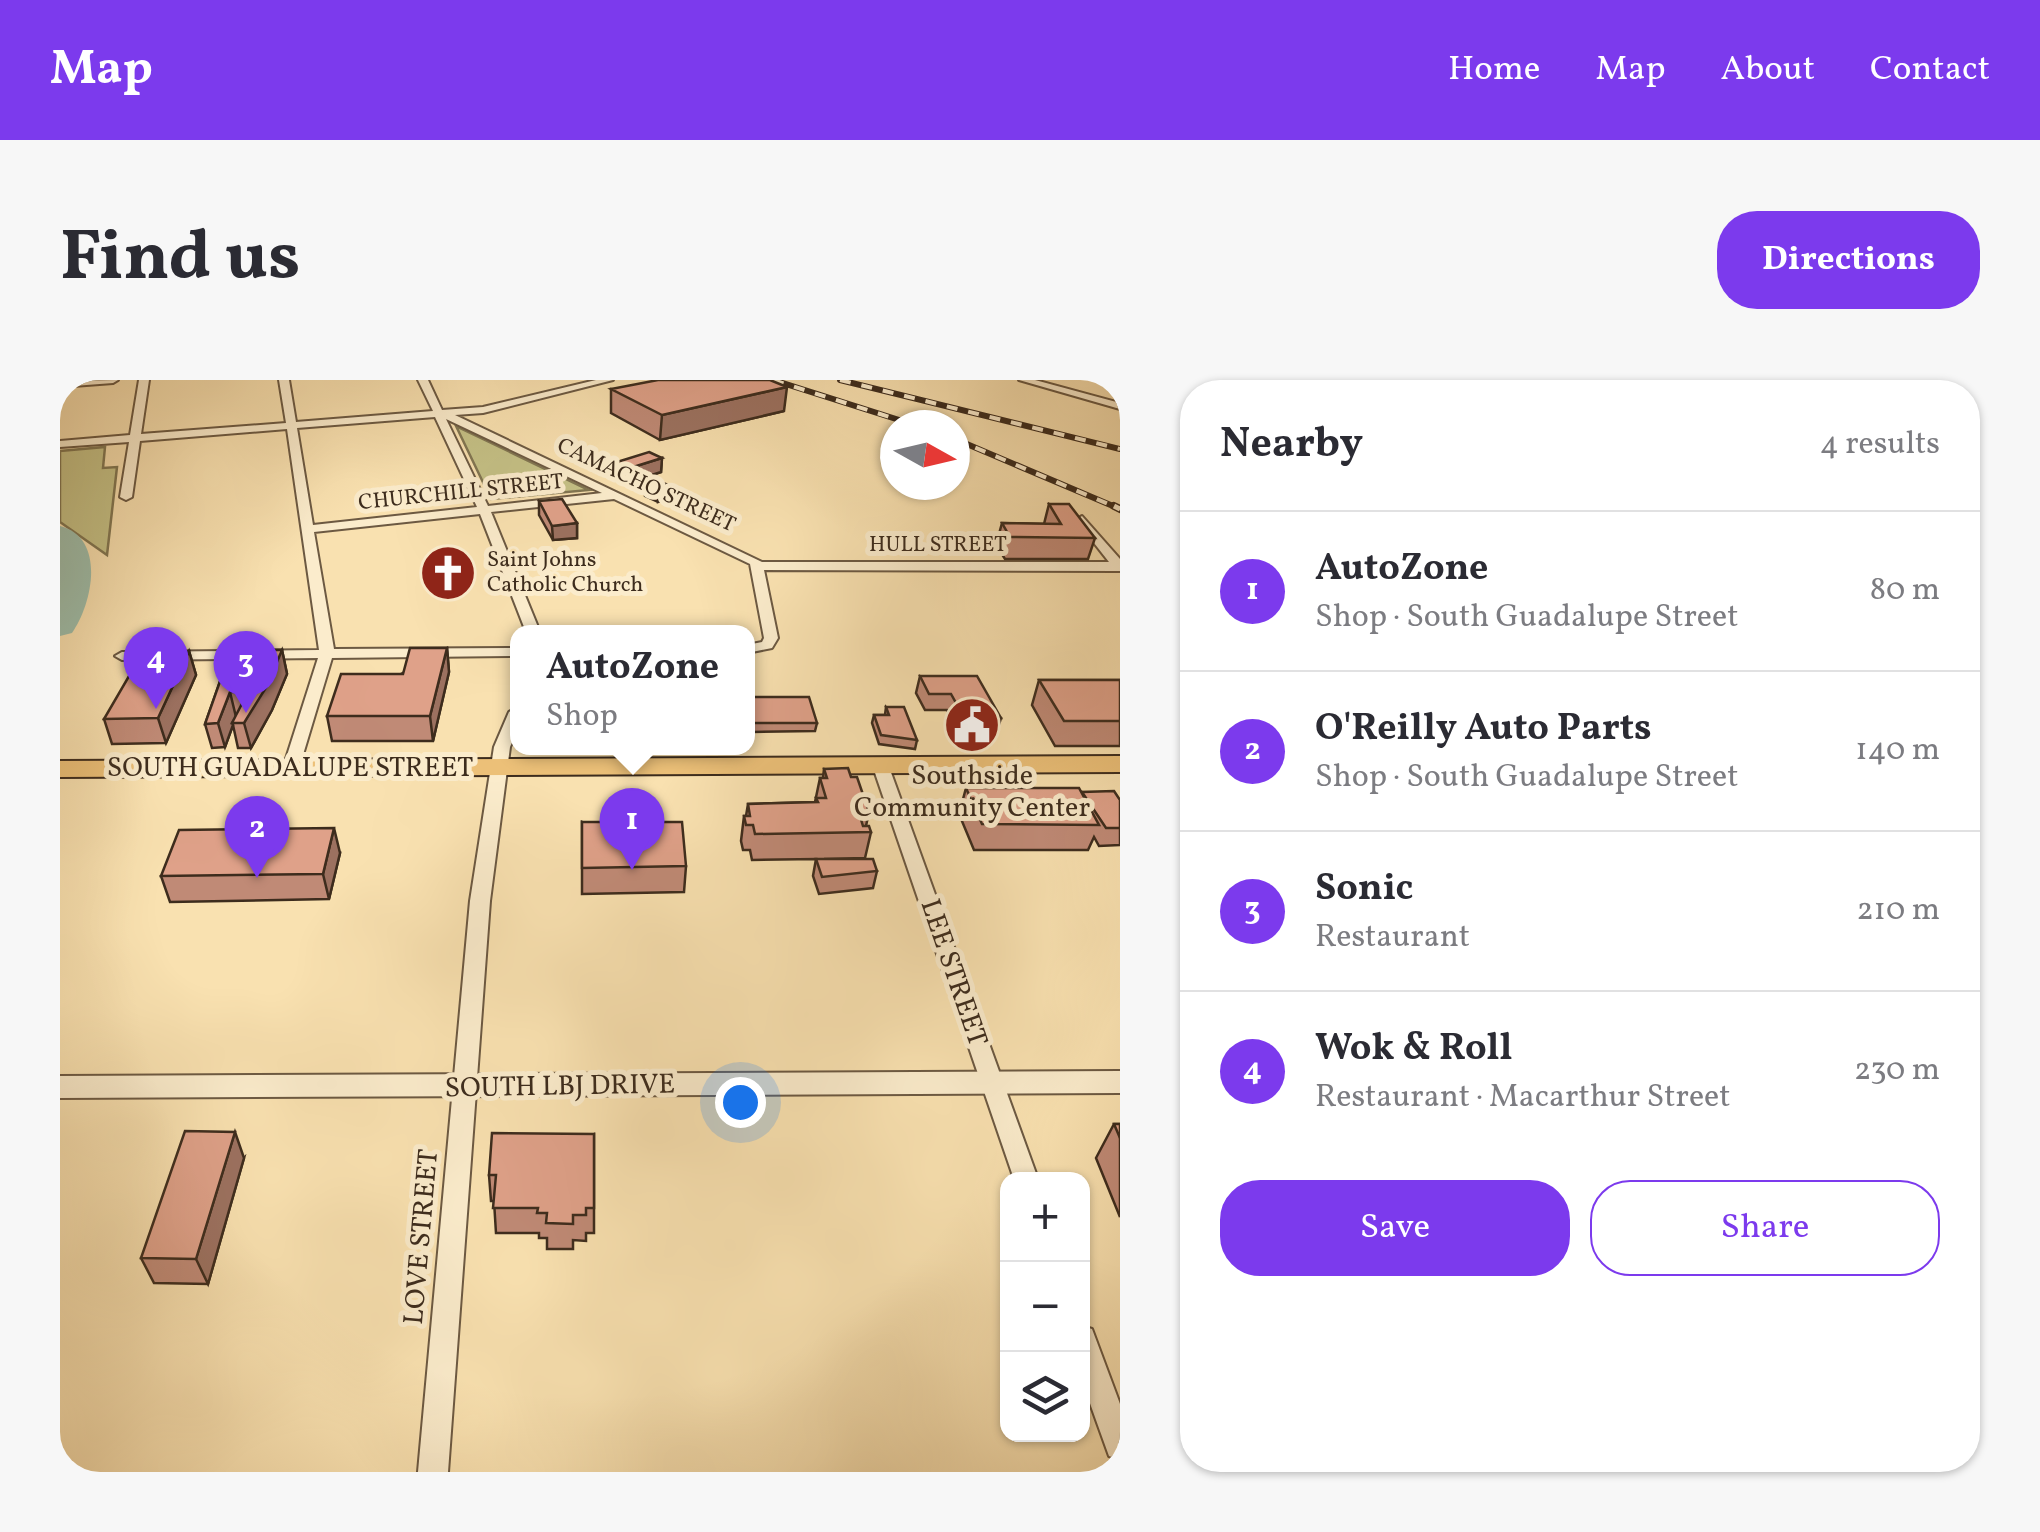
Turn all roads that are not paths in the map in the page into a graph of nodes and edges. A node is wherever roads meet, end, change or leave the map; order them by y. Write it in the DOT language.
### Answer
graph roads {
  1 [pos="113,380"];
  2 [pos="144,380"];
  3 [pos="284,380"];
  4 [pos="424,380"];
  5 [pos="608,380"];
  6 [pos="1024,380"];
  7 [pos="60,384"];
  8 [pos="1120,406"];
  9 [pos="440,413"];
  10 [pos="292,425"];
  11 [pos="133,438"];
  12 [pos="60,444"];
  13 [pos="619,495"];
  14 [pos="126,496"];
  15 [pos="484,510"];
  16 [pos="1082,520"];
  17 [pos="307,528"];
  18 [pos="757,566"];
  19 [pos="1120,566"];
  20 [pos="531,625"];
  21 [pos="755,648"];
  22 [pos="326,652"];
  23 [pos="510,652"];
  24 [pos="122,656"];
  25 [pos="510,728"];
  26 [pos="1120,764"];
  27 [pos="881,767"];
  28 [pos="291,768"];
  29 [pos="499,768"];
  30 [pos="60,769"];
  31 [pos="992,1082"];
  32 [pos="1120,1082"];
  33 [pos="60,1087"];
  34 [pos="464,1088"];
  35 [pos="1023,1172"];
  36 [pos="1087,1352"];
  37 [pos="1120,1445"];
  38 [pos="434,1472"];
  1 -- 7 [label="street"];
  2 -- 11 [label="street"];
  3 -- 10 [label="street"];
  4 -- 9 [label="street"];
  5 -- 9 [label="street"];
  6 -- 8 [label="street"];
  9 -- 10 [label="street"];
  9 -- 13 [label="street, CAMACHO STREET"];
  9 -- 15 [label="street"];
  10 -- 11 [label="street"];
  10 -- 17 [label="street"];
  11 -- 12 [label="street"];
  11 -- 14 [label="street"];
  13 -- 15 [label="street, CHURCHILL STREET"];
  13 -- 18 [label="street, CAMACHO STREET"];
  15 -- 17 [label="street, CHURCHILL STREET"];
  15 -- 20 [label="street"];
  16 -- 19 [label="street"];
  17 -- 22 [label="street"];
  18 -- 19 [label="street, HULL STREET"];
  18 -- 21 [label="street, CAMACHO STREET"];
  22 -- 23 [label="street"];
  22 -- 24 [label="street"];
  22 -- 28 [label="street"];
  25 -- 29 [label="street, LOVE STREET"];
  26 -- 27 [label="main road, SOUTH GUADALUPE STREET"];
  27 -- 29 [label="main road, SOUTH GUADALUPE STREET"];
  27 -- 31 [label="street, LEE STREET"];
  28 -- 29 [label="main road, SOUTH GUADALUPE STREET"];
  28 -- 30 [label="main road, SOUTH GUADALUPE STREET"];
  29 -- 34 [label="street, LOVE STREET"];
  31 -- 32 [label="street, SOUTH LBJ DRIVE"];
  31 -- 34 [label="street, SOUTH LBJ DRIVE"];
  31 -- 35 [label="street, LEE STREET"];
  33 -- 34 [label="street, SOUTH LBJ DRIVE"];
  34 -- 38 [label="street, LOVE STREET"];
  36 -- 37 [label="street"];
}
